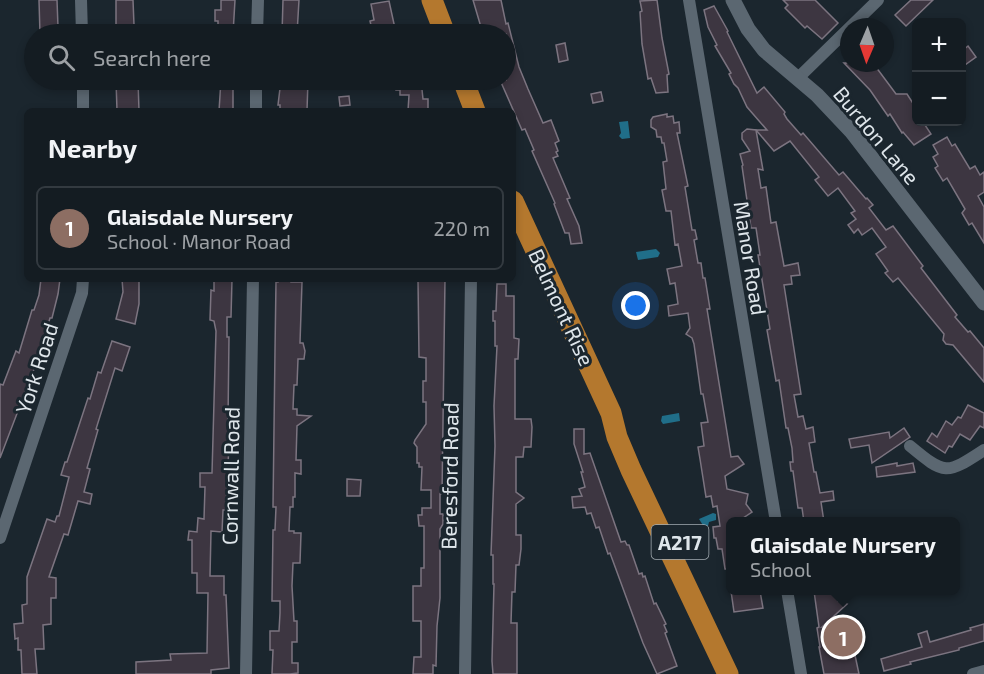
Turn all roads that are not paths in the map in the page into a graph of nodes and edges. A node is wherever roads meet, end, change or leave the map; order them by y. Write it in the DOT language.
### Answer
graph roads {
  1 [pos="81,0"];
  2 [pos="258,0"];
  3 [pos="432,0"];
  4 [pos="689,0"];
  5 [pos="733,0"];
  6 [pos="878,0"];
  7 [pos="82,24"];
  8 [pos="257,24"];
  9 [pos="441,24"];
  10 [pos="797,79"];
  11 [pos="83,90"];
  12 [pos="256,90"];
  13 [pos="467,90"];
  14 [pos="83,108"];
  15 [pos="256,108"];
  16 [pos="474,108"];
  17 [pos="516,207"];
  18 [pos="83,282"];
  19 [pos="253,282"];
  20 [pos="471,282"];
  21 [pos="984,303"];
  22 [pos="611,413"];
  23 [pos="910,446"];
  24 [pos="984,450"];
  25 [pos="775,517"];
  26 [pos="0,538"];
  27 [pos="789,595"];
  28 [pos="984,671"];
  29 [pos="246,674"];
  30 [pos="465,674"];
  31 [pos="728,674"];
  32 [pos="743,674"];
  33 [pos="801,674"];
  34 [pos="973,674"];
  1 -- 7 [label="street"];
  2 -- 8 [label="street"];
  3 -- 9 [label="highway"];
  4 -- 25 [label="street, Manor Road"];
  5 -- 10 [label="street, Burdon Lane"];
  6 -- 10 [label="street"];
  10 -- 21 [label="street, Burdon Lane"];
  11 -- 14 [label="street"];
  12 -- 15 [label="street"];
  13 -- 16 [label="highway"];
  17 -- 22 [label="highway, Belmont Rise / A217"];
  18 -- 26 [label="street, York Road"];
  19 -- 29 [label="street, Cornwall Road"];
  20 -- 30 [label="street, Beresford Road"];
  22 -- 31 [label="highway, Belmont Rise / A217"];
  22 -- 32 [label="highway, Belmont Rise / A217"];
  23 -- 24 [label="street"];
  27 -- 33 [label="street"];
  28 -- 34 [label="street"];
}
